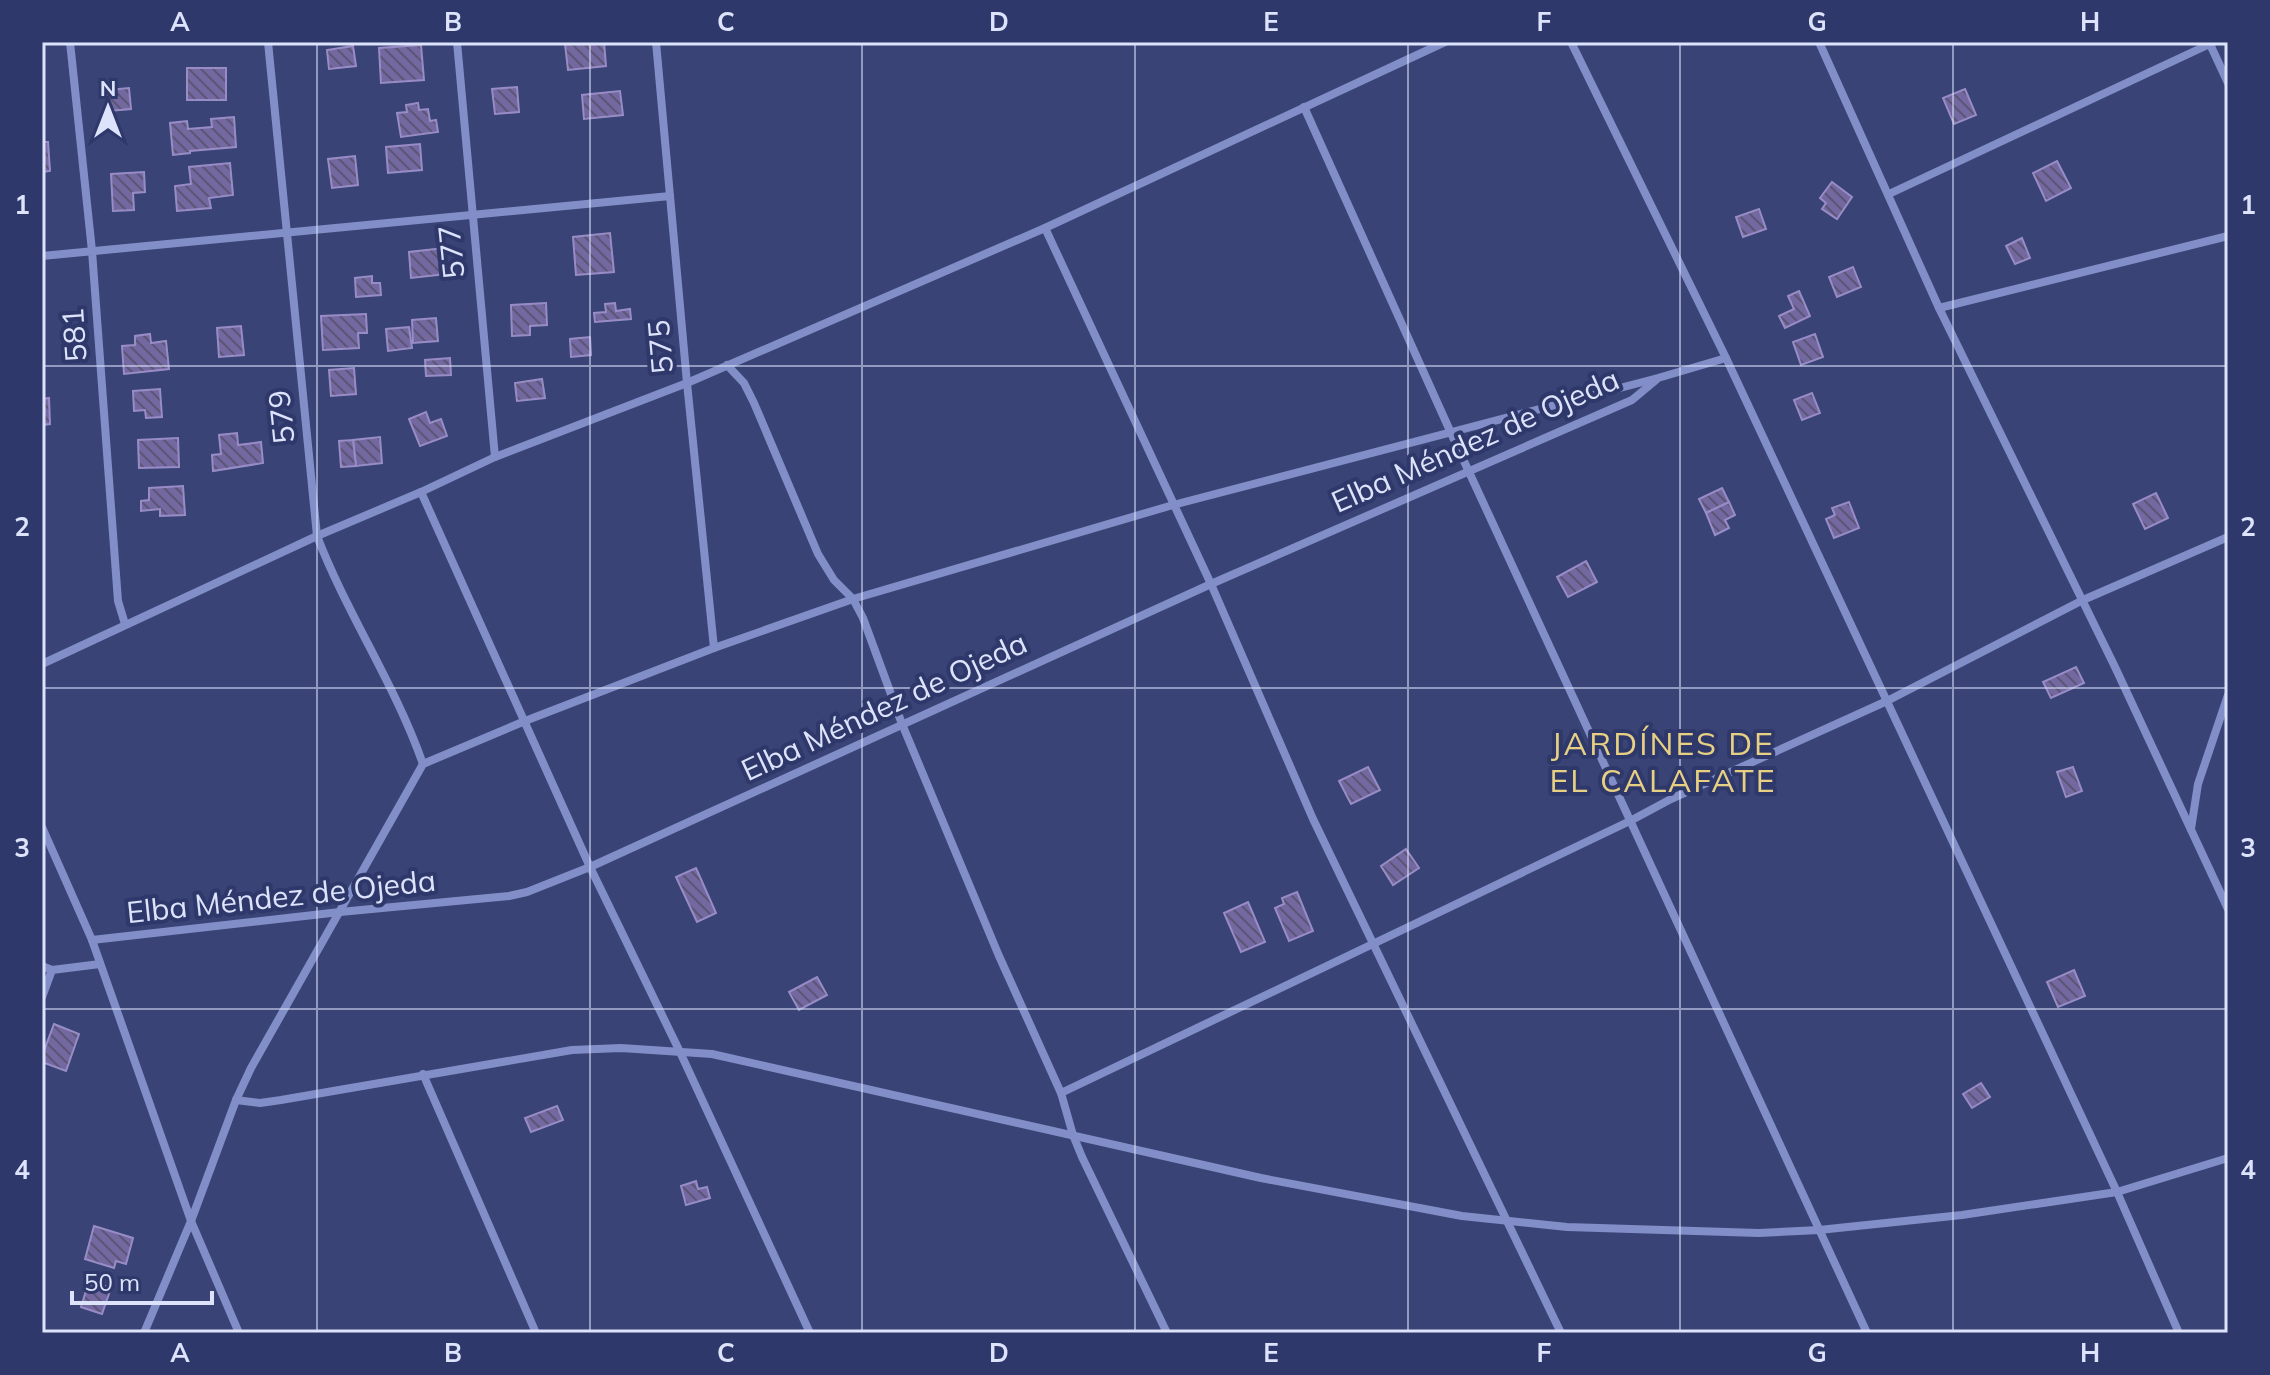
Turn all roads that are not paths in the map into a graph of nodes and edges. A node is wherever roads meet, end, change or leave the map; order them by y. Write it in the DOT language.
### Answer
graph roads {
  1 [pos="70,42"];
  2 [pos="268,42"];
  3 [pos="457,42"];
  4 [pos="656,42"];
  5 [pos="1445,42"];
  6 [pos="1571,42"];
  7 [pos="1819,42"];
  8 [pos="2211,43"];
  9 [pos="2228,83"];
  10 [pos="1304,107"];
  11 [pos="1889,194"];
  12 [pos="670,196"];
  13 [pos="471,215"];
  14 [pos="1045,228"];
  15 [pos="286,232"];
  16 [pos="2228,236"];
  17 [pos="92,251"];
  18 [pos="42,256"];
  19 [pos="1939,308"];
  20 [pos="1726,358"];
  21 [pos="727,365"];
  22 [pos="1658,378"];
  23 [pos="687,383"];
  24 [pos="1451,433"];
  25 [pos="495,457"];
  26 [pos="1469,471"];
  27 [pos="421,492"];
  28 [pos="1173,505"];
  29 [pos="317,536"];
  30 [pos="2228,537"];
  31 [pos="1211,584"];
  32 [pos="853,599"];
  33 [pos="2083,600"];
  34 [pos="125,624"];
  35 [pos="714,648"];
  36 [pos="42,664"];
  37 [pos="2228,695"];
  38 [pos="1887,701"];
  39 [pos="525,721"];
  40 [pos="902,724"];
  41 [pos="423,764"];
  42 [pos="1630,821"];
  43 [pos="42,827"];
  44 [pos="2191,830"];
  45 [pos="590,867"];
  46 [pos="2228,909"];
  47 [pos="340,912"];
  48 [pos="92,940"];
  49 [pos="1374,944"];
  50 [pos="100,964"];
  51 [pos="42,966"];
  52 [pos="52,970"];
  53 [pos="42,997"];
  54 [pos="680,1052"];
  55 [pos="423,1074"];
  56 [pos="1061,1093"];
  57 [pos="236,1100"];
  58 [pos="1073,1135"];
  59 [pos="2228,1158"];
  60 [pos="2117,1192"];
  61 [pos="191,1221"];
  62 [pos="1508,1221"];
  63 [pos="1819,1230"];
  64 [pos="144,1333"];
  65 [pos="239,1333"];
  66 [pos="536,1333"];
  67 [pos="810,1333"];
  68 [pos="1167,1333"];
  69 [pos="1561,1333"];
  70 [pos="1867,1333"];
  71 [pos="2179,1333"];
  1 -- 17 [label="street, 581"];
  2 -- 15 [label="street, 579"];
  3 -- 13 [label="street, 577"];
  4 -- 12 [label="street, 575"];
  5 -- 10 [label="street"];
  6 -- 20 [label="street"];
  7 -- 11 [label="street"];
  8 -- 9 [label="street"];
  8 -- 11 [label="street"];
  10 -- 14 [label="street"];
  10 -- 24 [label="street"];
  11 -- 19 [label="street"];
  12 -- 13 [label="street"];
  12 -- 23 [label="street, 575"];
  13 -- 15 [label="street"];
  13 -- 25 [label="street, 577"];
  14 -- 21 [label="street"];
  14 -- 28 [label="street"];
  15 -- 17 [label="street"];
  15 -- 29 [label="street, 579"];
  16 -- 19 [label="street"];
  17 -- 18 [label="street"];
  17 -- 34 [label="street, 581"];
  19 -- 33 [label="street"];
  20 -- 22 [label="street"];
  20 -- 38 [label="street"];
  21 -- 23 [label="street"];
  21 -- 32 [label="street"];
  22 -- 24 [label="street"];
  22 -- 26 [label="street, Elba Méndez de Ojeda"];
  23 -- 25 [label="street"];
  23 -- 35 [label="street, 575"];
  24 -- 26 [label="street"];
  24 -- 28 [label="street"];
  25 -- 27 [label="street"];
  26 -- 31 [label="street, Elba Méndez de Ojeda"];
  26 -- 42 [label="street"];
  27 -- 29 [label="street"];
  27 -- 39 [label="street"];
  28 -- 31 [label="street"];
  28 -- 32 [label="street"];
  29 -- 34 [label="street"];
  29 -- 41 [label="street, 579"];
  30 -- 33 [label="street"];
  31 -- 40 [label="street, Elba Méndez de Ojeda"];
  31 -- 49 [label="street"];
  32 -- 35 [label="street"];
  32 -- 40 [label="street"];
  33 -- 38 [label="street"];
  33 -- 44 [label="street"];
  34 -- 36 [label="street"];
  35 -- 39 [label="street"];
  37 -- 44 [label="street"];
  38 -- 42 [label="street"];
  38 -- 60 [label="street"];
  39 -- 41 [label="street"];
  39 -- 45 [label="street"];
  40 -- 45 [label="street, Elba Méndez de Ojeda"];
  40 -- 56 [label="street"];
  41 -- 47 [label="street"];
  42 -- 49 [label="street"];
  42 -- 63 [label="street"];
  43 -- 48 [label="street"];
  44 -- 46 [label="street"];
  45 -- 47 [label="street, Elba Méndez de Ojeda"];
  45 -- 54 [label="street"];
  47 -- 48 [label="street, Elba Méndez de Ojeda"];
  47 -- 57 [label="street"];
  48 -- 50 [label="street"];
  49 -- 56 [label="street"];
  49 -- 62 [label="street"];
  50 -- 52 [label="street, Elba Méndez de Ojeda"];
  50 -- 61 [label="street"];
  51 -- 52 [label="street, Elba Méndez de Ojeda"];
  52 -- 53 [label="street"];
  54 -- 55 [label="street"];
  54 -- 58 [label="street"];
  54 -- 67 [label="street"];
  55 -- 57 [label="street"];
  55 -- 66 [label="street"];
  56 -- 58 [label="street"];
  57 -- 61 [label="street"];
  58 -- 62 [label="street"];
  58 -- 68 [label="street"];
  59 -- 60 [label="street"];
  60 -- 63 [label="street"];
  60 -- 71 [label="street"];
  61 -- 64 [label="street"];
  61 -- 65 [label="street"];
  62 -- 63 [label="street"];
  62 -- 69 [label="street"];
  63 -- 70 [label="street"];
}
